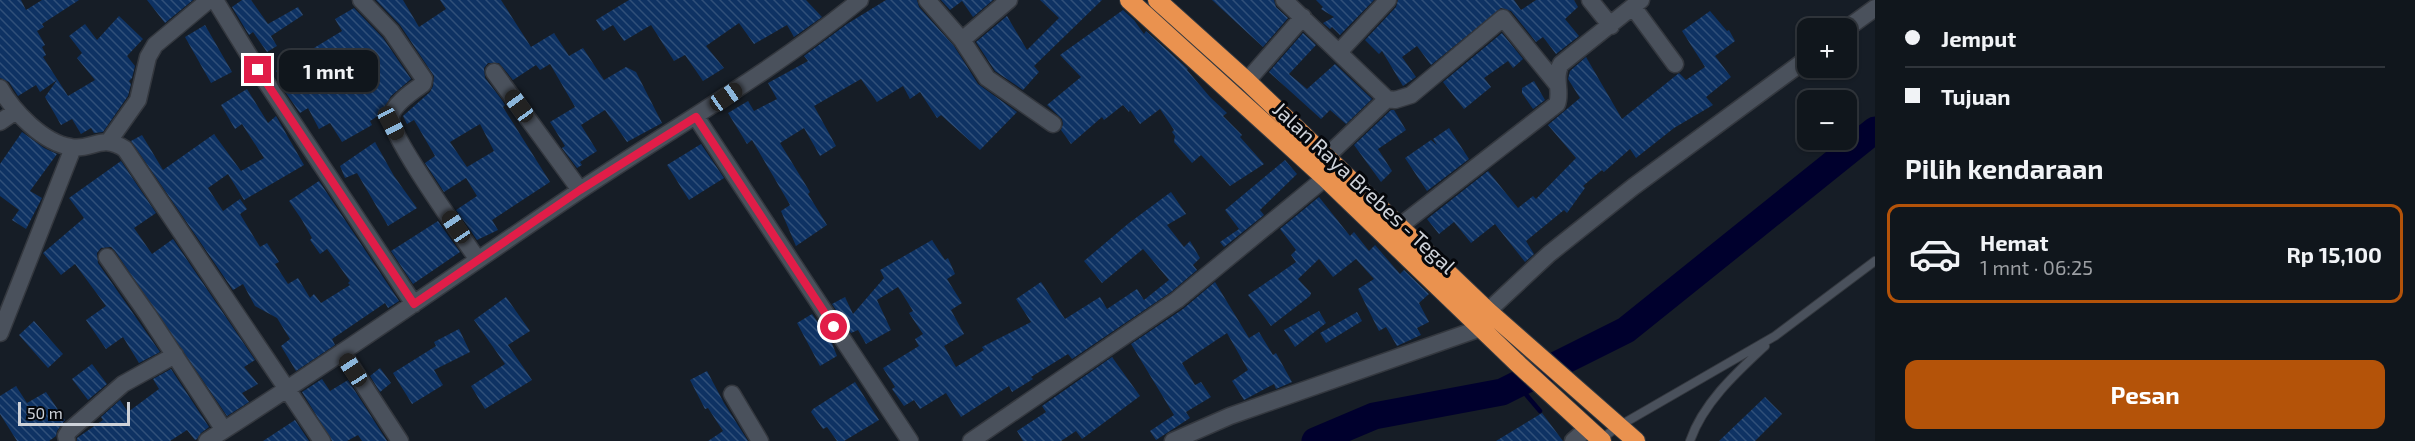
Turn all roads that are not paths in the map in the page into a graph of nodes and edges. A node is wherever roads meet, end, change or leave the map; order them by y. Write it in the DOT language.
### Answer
graph roads {
  1 [pos="215,0"];
  2 [pos="361,0"];
  3 [pos="860,0"];
  4 [pos="927,0"];
  5 [pos="1009,0"];
  6 [pos="1129,0"];
  7 [pos="1157,0"];
  8 [pos="1284,0"];
  9 [pos="1388,0"];
  10 [pos="1590,0"];
  11 [pos="201,2"];
  12 [pos="1637,4"];
  13 [pos="1875,8"];
  14 [pos="1303,17"];
  15 [pos="1857,21"];
  16 [pos="1611,26"];
  17 [pos="962,40"];
  18 [pos="1339,52"];
  19 [pos="1675,64"];
  20 [pos="1797,66"];
  21 [pos="494,72"];
  22 [pos="1246,81"];
  23 [pos="1556,82"];
  24 [pos="0,88"];
  25 [pos="1387,99"];
  26 [pos="16,111"];
  27 [pos="696,117"];
  28 [pos="0,122"];
  29 [pos="1053,124"];
  30 [pos="108,141"];
  31 [pos="73,148"];
  32 [pos="1326,157"];
  33 [pos="1325,178"];
  34 [pos="580,190"];
  35 [pos="1400,226"];
  36 [pos="107,257"];
  37 [pos="478,260"];
  38 [pos="1875,261"];
  39 [pos="414,304"];
  40 [pos="1488,311"];
  41 [pos="1481,328"];
  42 [pos="0,333"];
  43 [pos="1775,336"];
  44 [pos="342,352"];
  45 [pos="175,355"];
  46 [pos="288,389"];
  47 [pos="732,394"];
  48 [pos="1619,426"];
  49 [pos="225,430"];
  50 [pos="1597,436"];
  51 [pos="67,441"];
  52 [pos="208,441"];
  53 [pos="322,441"];
  54 [pos="400,441"];
  55 [pos="760,441"];
  56 [pos="910,441"];
  57 [pos="971,441"];
  58 [pos="1173,441"];
  59 [pos="1573,441"];
  60 [pos="1636,441"];
  61 [pos="1690,441"];
  1 -- 39 [label="street"];
  2 -- 37 [label="street"];
  3 -- 27 [label="street"];
  4 -- 17 [label="street"];
  5 -- 17 [label="street"];
  6 -- 33 [label="highway, Jalan Raya Brebes - Tegal"];
  7 -- 22 [label="highway, Jalan Raya Brebes - Tegal"];
  8 -- 14 [label="street"];
  9 -- 18 [label="street"];
  10 -- 16 [label="street"];
  11 -- 30 [label="street"];
  12 -- 16 [label="street"];
  12 -- 19 [label="street"];
  13 -- 15 [label="street"];
  14 -- 18 [label="street"];
  14 -- 22 [label="street"];
  16 -- 23 [label="street"];
  17 -- 29 [label="street"];
  18 -- 25 [label="street"];
  20 -- 40 [label="street"];
  21 -- 34 [label="street"];
  22 -- 32 [label="highway, Jalan Raya Brebes - Tegal"];
  23 -- 25 [label="street"];
  23 -- 35 [label="street"];
  24 -- 26 [label="street"];
  25 -- 32 [label="street"];
  26 -- 28 [label="street"];
  26 -- 31 [label="street"];
  27 -- 34 [label="street"];
  27 -- 56 [label="street"];
  30 -- 31 [label="street"];
  30 -- 46 [label="street"];
  31 -- 42 [label="street"];
  32 -- 35 [label="highway, Jalan Raya Brebes - Tegal"];
  33 -- 41 [label="highway, Jalan Raya Brebes - Tegal"];
  33 -- 57 [label="street"];
  34 -- 37 [label="street"];
  35 -- 40 [label="highway, Jalan Raya Brebes - Tegal"];
  36 -- 45 [label="street"];
  37 -- 39 [label="street"];
  38 -- 43 [label="lane"];
  39 -- 44 [label="street"];
  40 -- 48 [label="highway, Jalan Raya Brebes - Tegal"];
  41 -- 50 [label="highway, Jalan Raya Brebes - Tegal"];
  41 -- 58 [label="street"];
  43 -- 48 [label="lane"];
  43 -- 61 [label="lane"];
  44 -- 46 [label="street"];
  44 -- 54 [label="street"];
  45 -- 49 [label="street"];
  45 -- 51 [label="street"];
  46 -- 49 [label="street"];
  46 -- 53 [label="street"];
  47 -- 55 [label="street"];
  48 -- 50 [label="lane"];
  48 -- 60 [label="highway, Jalan Raya Brebes - Tegal"];
  49 -- 52 [label="street"];
  50 -- 59 [label="street"];
}
